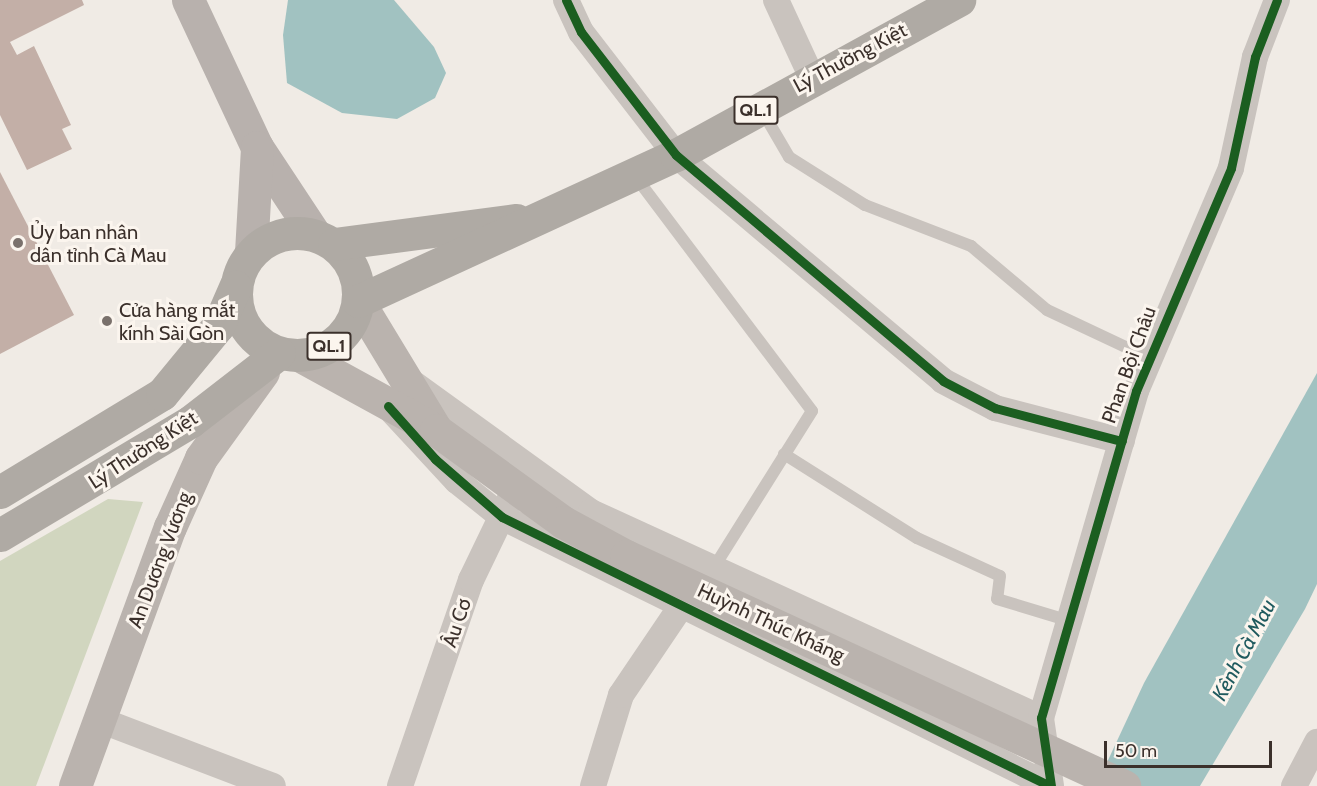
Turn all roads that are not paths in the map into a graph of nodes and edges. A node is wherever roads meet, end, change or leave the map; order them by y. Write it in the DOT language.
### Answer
graph roads {
  1 [pos="188,0"];
  2 [pos="566,0"];
  3 [pos="776,0"];
  4 [pos="959,0"];
  5 [pos="1277,0"];
  6 [pos="812,78"];
  7 [pos="760,108"];
  8 [pos="257,147"];
  9 [pos="676,155"];
  10 [pos="634,176"];
  11 [pos="550,216"];
  12 [pos="324,239"];
  13 [pos="251,252"];
  14 [pos="236,287"];
  15 [pos="358,301"];
  16 [pos="289,354"];
  17 [pos="1149,358"];
  18 [pos="410,381"];
  19 [pos="388,406"];
  20 [pos="445,439"];
  21 [pos="1122,441"];
  22 [pos="784,454"];
  23 [pos="525,464"];
  24 [pos="0,492"];
  25 [pos="502,517"];
  26 [pos="0,535"];
  27 [pos="712,570"];
  28 [pos="680,608"];
  29 [pos="1070,621"];
  30 [pos="1041,718"];
  31 [pos="100,720"];
  32 [pos="1317,742"];
  33 [pos="75,786"];
  34 [pos="273,786"];
  35 [pos="400,786"];
  36 [pos="593,786"];
  37 [pos="1051,786"];
  38 [pos="1124,786"];
  39 [pos="1294,786"];
  1 -- 8 [label="main road"];
  2 -- 9 [label="street"];
  3 -- 6 [label="street"];
  4 -- 6 [label="highway, Lý Thường Kiệt / QL.1"];
  5 -- 17 [label="street, Phan Bội Châu"];
  6 -- 7 [label="highway, Lý Thường Kiệt / QL.1"];
  7 -- 9 [label="highway, Lý Thường Kiệt / QL.1"];
  7 -- 17 [label="lane"];
  8 -- 12 [label="main road"];
  8 -- 13 [label="main road"];
  9 -- 10 [label="highway, Lý Thường Kiệt / QL.1"];
  9 -- 21 [label="street"];
  10 -- 11 [label="highway, Lý Thường Kiệt / QL.1"];
  10 -- 22 [label="lane"];
  11 -- 12 [label="highway, Lý Thường Kiệt / QL.1"];
  11 -- 15 [label="highway, Lý Thường Kiệt / QL.1"];
  12 -- 13 [label="highway, QL.1"];
  12 -- 15 [label="highway"];
  13 -- 14 [label="highway"];
  14 -- 16 [label="highway, QL.1"];
  14 -- 24 [label="highway, Lý Thường Kiệt"];
  15 -- 16 [label="highway, QL.1"];
  15 -- 18 [label="main road, Huỳnh Thúc Kháng"];
  16 -- 19 [label="main road, Huỳnh Thúc Kháng"];
  16 -- 26 [label="highway, Lý Thường Kiệt / QL.1"];
  16 -- 31 [label="main road, An Dương Vương"];
  17 -- 21 [label="street, Phan Bội Châu"];
  18 -- 20 [label="main road, Huỳnh Thúc Kháng"];
  18 -- 23 [label="street"];
  19 -- 20 [label="main road, Huỳnh Thúc Kháng"];
  19 -- 25 [label="street"];
  20 -- 38 [label="main road, Huỳnh Thúc Kháng"];
  21 -- 29 [label="street, Phan Bội Châu"];
  22 -- 27 [label="lane"];
  22 -- 29 [label="lane"];
  23 -- 25 [label="street, Âu Cơ"];
  23 -- 27 [label="street"];
  25 -- 28 [label="street"];
  25 -- 35 [label="street, Âu Cơ"];
  27 -- 30 [label="street"];
  28 -- 36 [label="street"];
  28 -- 37 [label="street"];
  29 -- 30 [label="street, Phan Bội Châu"];
  30 -- 37 [label="street, Phan Bội Châu"];
  31 -- 33 [label="main road, An Dương Vương"];
  31 -- 34 [label="street"];
  32 -- 39 [label="street"];
}
